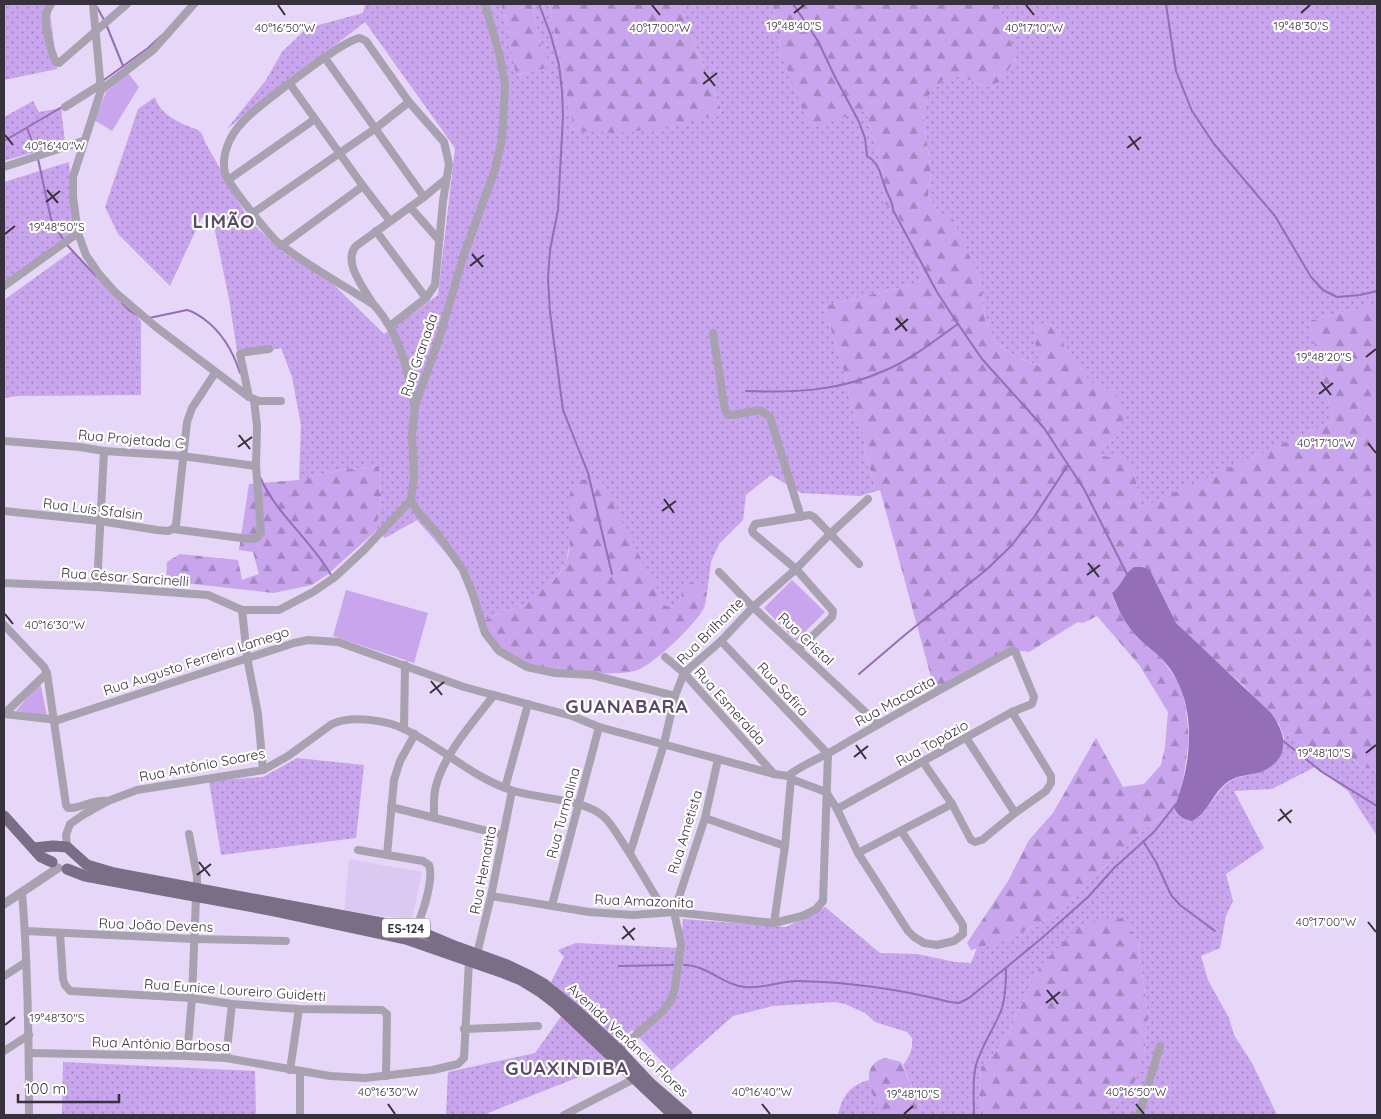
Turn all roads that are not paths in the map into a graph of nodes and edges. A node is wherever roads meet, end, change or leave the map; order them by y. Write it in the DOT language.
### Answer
graph roads {
  1 [pos="52,4"];
  2 [pos="94,4"];
  3 [pos="126,4"];
  4 [pos="194,4"];
  5 [pos="486,4"];
  6 [pos="96,29"];
  7 [pos="325,58"];
  8 [pos="290,84"];
  9 [pos="101,87"];
  10 [pos="410,102"];
  11 [pos="65,107"];
  12 [pos="314,120"];
  13 [pos="376,128"];
  14 [pos="84,142"];
  15 [pos="340,152"];
  16 [pos="4,168"];
  17 [pos="446,179"];
  18 [pos="228,180"];
  19 [pos="363,186"];
  20 [pos="424,197"];
  21 [pos="410,207"];
  22 [pos="253,213"];
  23 [pos="390,221"];
  24 [pos="376,231"];
  25 [pos="78,233"];
  26 [pos="439,240"];
  27 [pos="281,246"];
  28 [pos="4,286"];
  29 [pos="426,298"];
  30 [pos="374,305"];
  31 [pos="390,326"];
  32 [pos="713,333"];
  33 [pos="270,349"];
  34 [pos="215,372"];
  35 [pos="252,399"];
  36 [pos="281,401"];
  37 [pos="414,406"];
  38 [pos="4,441"];
  39 [pos="104,451"];
  40 [pos="182,456"];
  41 [pos="256,466"];
  42 [pos="868,499"];
  43 [pos="411,500"];
  44 [pos="4,511"];
  45 [pos="801,517"];
  46 [pos="100,522"];
  47 [pos="175,527"];
  48 [pos="830,534"];
  49 [pos="859,564"];
  50 [pos="796,569"];
  51 [pos="719,572"];
  52 [pos="4,583"];
  53 [pos="97,587"];
  54 [pos="753,607"];
  55 [pos="242,610"];
  56 [pos="4,626"];
  57 [pos="721,641"];
  58 [pos="799,649"];
  59 [pos="1015,651"];
  60 [pos="247,657"];
  61 [pos="665,657"];
  62 [pos="405,665"];
  63 [pos="47,673"];
  64 [pos="684,674"];
  65 [pos="494,695"];
  66 [pos="676,696"];
  67 [pos="528,704"];
  68 [pos="1012,712"];
  69 [pos="4,714"];
  70 [pos="54,720"];
  71 [pos="878,724"];
  72 [pos="599,727"];
  73 [pos="404,728"];
  74 [pos="415,734"];
  75 [pos="967,739"];
  76 [pos="664,744"];
  77 [pos="828,754"];
  78 [pos="449,758"];
  79 [pos="718,759"];
  80 [pos="923,762"];
  81 [pos="263,770"];
  82 [pos="774,774"];
  83 [pos="790,777"];
  84 [pos="508,790"];
  85 [pos="826,792"];
  86 [pos="108,801"];
  87 [pos="952,804"];
  88 [pos="578,805"];
  89 [pos="391,807"];
  90 [pos="837,809"];
  91 [pos="1015,813"];
  92 [pos="4,816"];
  93 [pos="434,817"];
  94 [pos="705,818"];
  95 [pos="902,832"];
  96 [pos="189,834"];
  97 [pos="502,835"];
  98 [pos="786,846"];
  99 [pos="34,848"];
  100 [pos="67,849"];
  101 [pos="358,850"];
  102 [pos="630,853"];
  103 [pos="858,853"];
  104 [pos="387,855"];
  105 [pos="59,866"];
  106 [pos="22,892"];
  107 [pos="197,892"];
  108 [pos="491,896"];
  109 [pos="4,904"];
  110 [pos="552,905"];
  111 [pos="665,912"];
  112 [pos="674,912"];
  113 [pos="774,923"];
  114 [pos="414,929"];
  115 [pos="25,931"];
  116 [pos="60,933"];
  117 [pos="406,939"];
  118 [pos="194,940"];
  119 [pos="286,940"];
  120 [pos="473,957"];
  121 [pos="26,962"];
  122 [pos="4,976"];
  123 [pos="192,998"];
  124 [pos="232,1004"];
  125 [pos="299,1009"];
  126 [pos="538,1026"];
  127 [pos="464,1029"];
  128 [pos="29,1035"];
  129 [pos="1160,1046"];
  130 [pos="619,1050"];
  131 [pos="4,1051"];
  132 [pos="29,1053"];
  133 [pos="187,1056"];
  134 [pos="226,1058"];
  135 [pos="290,1070"];
  136 [pos="300,1071"];
  137 [pos="386,1076"];
  138 [pos="634,1079"];
  139 [pos="29,1115"];
  140 [pos="300,1115"];
  141 [pos="564,1115"];
  142 [pos="673,1115"];
  143 [pos="687,1115"];
  144 [pos="1140,1115"];
  1 -- 6 [label="street"];
  2 -- 6 [label="street"];
  3 -- 6 [label="street"];
  4 -- 9 [label="street"];
  5 -- 37 [label="street, Rua Granada"];
  6 -- 9 [label="street"];
  7 -- 8 [label="street"];
  7 -- 10 [label="street"];
  7 -- 13 [label="street"];
  8 -- 12 [label="street"];
  8 -- 18 [label="street"];
  9 -- 11 [label="street"];
  9 -- 14 [label="street"];
  10 -- 13 [label="street"];
  10 -- 17 [label="street"];
  12 -- 15 [label="street"];
  12 -- 18 [label="street"];
  13 -- 15 [label="street"];
  13 -- 20 [label="street"];
  14 -- 16 [label="street"];
  14 -- 25 [label="street"];
  15 -- 19 [label="street"];
  15 -- 22 [label="street"];
  17 -- 20 [label="street"];
  17 -- 26 [label="street"];
  18 -- 22 [label="street"];
  19 -- 23 [label="street"];
  19 -- 27 [label="street"];
  20 -- 21 [label="street"];
  21 -- 23 [label="street"];
  21 -- 26 [label="street"];
  22 -- 27 [label="street"];
  23 -- 24 [label="street"];
  24 -- 29 [label="street"];
  24 -- 30 [label="street"];
  25 -- 28 [label="street"];
  25 -- 34 [label="street"];
  26 -- 29 [label="street"];
  27 -- 30 [label="street"];
  29 -- 31 [label="street"];
  30 -- 31 [label="street"];
  31 -- 37 [label="street"];
  32 -- 45 [label="street"];
  33 -- 35 [label="street"];
  34 -- 35 [label="street"];
  34 -- 40 [label="street"];
  35 -- 36 [label="street"];
  35 -- 41 [label="street"];
  37 -- 43 [label="street, Rua Granada"];
  38 -- 39 [label="street, Rua Projetada C"];
  39 -- 40 [label="street, Rua Projetada C"];
  39 -- 46 [label="street"];
  40 -- 41 [label="street, Rua Projetada C"];
  40 -- 47 [label="street"];
  41 -- 47 [label="street, Rua Luís Sfalsin"];
  42 -- 48 [label="street, Rua Brilhante"];
  43 -- 55 [label="street"];
  43 -- 66 [label="street"];
  44 -- 46 [label="street, Rua Luís Sfalsin"];
  45 -- 48 [label="street"];
  45 -- 50 [label="street"];
  46 -- 47 [label="street, Rua Luís Sfalsin"];
  46 -- 53 [label="street"];
  48 -- 49 [label="street"];
  48 -- 50 [label="street, Rua Brilhante"];
  50 -- 54 [label="street, Rua Brilhante"];
  50 -- 58 [label="street"];
  51 -- 54 [label="street, Rua Cristal"];
  52 -- 53 [label="street, Rua César Sarcinelli"];
  53 -- 55 [label="street, Rua César Sarcinelli"];
  54 -- 57 [label="street, Rua Brilhante"];
  54 -- 58 [label="street, Rua Cristal"];
  55 -- 60 [label="street"];
  56 -- 63 [label="street"];
  57 -- 64 [label="street, Rua Brilhante"];
  57 -- 77 [label="street, Rua Safira"];
  58 -- 71 [label="street, Rua Cristal"];
  59 -- 68 [label="street, Rua Topázio"];
  59 -- 71 [label="street, Rua Macacita"];
  60 -- 62 [label="street, Rua Augusto Ferreira Lamego"];
  60 -- 70 [label="street, Rua Augusto Ferreira Lamego"];
  60 -- 81 [label="street"];
  61 -- 64 [label="street, Rua Esmeralda"];
  62 -- 65 [label="street, Rua Augusto Ferreira Lamego"];
  62 -- 73 [label="street"];
  63 -- 69 [label="street, Rua Augusto Ferreira Lamego"];
  63 -- 70 [label="street"];
  64 -- 66 [label="street, Rua Brilhante"];
  64 -- 82 [label="street, Rua Esmeralda"];
  65 -- 67 [label="street, Rua Augusto Ferreira Lamego"];
  65 -- 78 [label="street"];
  66 -- 76 [label="street, Rua Brilhante"];
  67 -- 72 [label="street, Rua Augusto Ferreira Lamego"];
  67 -- 84 [label="street, Rua Hematita"];
  68 -- 75 [label="street, Rua Topázio"];
  68 -- 91 [label="street"];
  69 -- 70 [label="street, Rua Augusto Ferreira Lamego"];
  70 -- 86 [label="street, Rua Antônio Soares"];
  71 -- 77 [label="street, Rua Macacita"];
  72 -- 76 [label="street, Rua Augusto Ferreira Lamego"];
  72 -- 88 [label="street, Rua Turmalina"];
  73 -- 74 [label="street, Rua Antônio Soares"];
  73 -- 81 [label="street, Rua Antônio Soares"];
  74 -- 78 [label="street, Rua Antônio Soares"];
  74 -- 89 [label="street"];
  75 -- 80 [label="street, Rua Topázio"];
  75 -- 91 [label="street"];
  76 -- 79 [label="street, Rua Augusto Ferreira Lamego"];
  76 -- 102 [label="street, Rua Brilhante"];
  77 -- 83 [label="street, Rua Macacita"];
  77 -- 85 [label="street"];
  78 -- 84 [label="street, Rua Antônio Soares"];
  78 -- 93 [label="street"];
  79 -- 82 [label="street, Rua Augusto Ferreira Lamego"];
  79 -- 94 [label="street, Rua Ametista"];
  80 -- 87 [label="street"];
  80 -- 90 [label="street, Rua Topázio"];
  81 -- 86 [label="street, Rua Antônio Soares"];
  82 -- 83 [label="street, Rua Augusto Ferreira Lamego"];
  83 -- 85 [label="street, Rua Augusto Ferreira Lamego"];
  83 -- 98 [label="street"];
  84 -- 88 [label="street, Rua Antônio Soares"];
  84 -- 97 [label="street, Rua Hematita"];
  85 -- 90 [label="street"];
  85 -- 113 [label="street, Rua Amazonita"];
  86 -- 100 [label="street, Rua Antônio Soares"];
  87 -- 91 [label="street"];
  87 -- 95 [label="street"];
  88 -- 102 [label="street, Rua Antônio Soares"];
  88 -- 110 [label="street, Rua Turmalina"];
  89 -- 93 [label="street"];
  89 -- 104 [label="street"];
  90 -- 103 [label="street"];
  92 -- 99 [label="main road, Avenida Venâncio Flores / ES-124"];
  93 -- 97 [label="street"];
  94 -- 98 [label="street"];
  94 -- 112 [label="street, Rua Ametista"];
  95 -- 103 [label="street"];
  95 -- 103 [label="street"];
  96 -- 107 [label="street"];
  97 -- 108 [label="street, Rua Hematita"];
  98 -- 113 [label="street"];
  99 -- 100 [label="main road"];
  99 -- 105 [label="main road, Avenida Venâncio Flores / ES-124"];
  100 -- 105 [label="main road"];
  100 -- 105 [label="main road"];
  100 -- 107 [label="main road, Avenida Venâncio Flores / ES-124"];
  101 -- 104 [label="street"];
  102 -- 111 [label="street, Rua Antônio Soares"];
  104 -- 114 [label="street"];
  105 -- 106 [label="street"];
  105 -- 107 [label="main road, Avenida Venâncio Flores / ES-124"];
  106 -- 109 [label="street"];
  106 -- 115 [label="street"];
  107 -- 114 [label="main road, Avenida Venâncio Flores / ES-124"];
  107 -- 117 [label="main road, Avenida Venâncio Flores / ES-124"];
  107 -- 118 [label="street"];
  108 -- 110 [label="street, Rua Amazonita"];
  108 -- 120 [label="street, Rua Hematita"];
  110 -- 111 [label="street, Rua Amazonita"];
  111 -- 112 [label="street, Rua Amazonita"];
  112 -- 113 [label="street, Rua Amazonita"];
  112 -- 130 [label="street"];
  114 -- 117 [label="street"];
  114 -- 120 [label="main road, Avenida Venâncio Flores / ES-124"];
  115 -- 116 [label="street, Rua João Devens"];
  115 -- 121 [label="street"];
  116 -- 118 [label="street, Rua João Devens"];
  116 -- 123 [label="street, Rua Eunice Loureiro Guidetti"];
  117 -- 120 [label="main road, Avenida Venâncio Flores / ES-124"];
  118 -- 119 [label="street, Rua João Devens"];
  118 -- 123 [label="street"];
  120 -- 127 [label="street"];
  120 -- 130 [label="main road, Avenida Venâncio Flores / ES-124"];
  120 -- 138 [label="main road, Avenida Venâncio Flores / ES-124"];
  121 -- 122 [label="street"];
  121 -- 128 [label="street"];
  123 -- 124 [label="street, Rua Eunice Loureiro Guidetti"];
  123 -- 133 [label="street"];
  124 -- 125 [label="street, Rua Eunice Loureiro Guidetti"];
  124 -- 134 [label="street"];
  125 -- 135 [label="street"];
  125 -- 137 [label="street, Rua Eunice Loureiro Guidetti"];
  126 -- 127 [label="street"];
  127 -- 137 [label="street, Rua Antônio Barbosa"];
  128 -- 131 [label="street"];
  128 -- 132 [label="street"];
  129 -- 144 [label="street"];
  130 -- 143 [label="main road, Avenida Venâncio Flores / ES-124"];
  132 -- 133 [label="street, Rua Antônio Barbosa"];
  132 -- 139 [label="street"];
  133 -- 134 [label="street, Rua Antônio Barbosa"];
  134 -- 135 [label="street, Rua Antônio Barbosa"];
  135 -- 136 [label="street, Rua Antônio Barbosa"];
  136 -- 137 [label="street, Rua Antônio Barbosa"];
  136 -- 140 [label="street"];
  138 -- 141 [label="street"];
  138 -- 142 [label="main road, Avenida Venâncio Flores / ES-124"];
}
